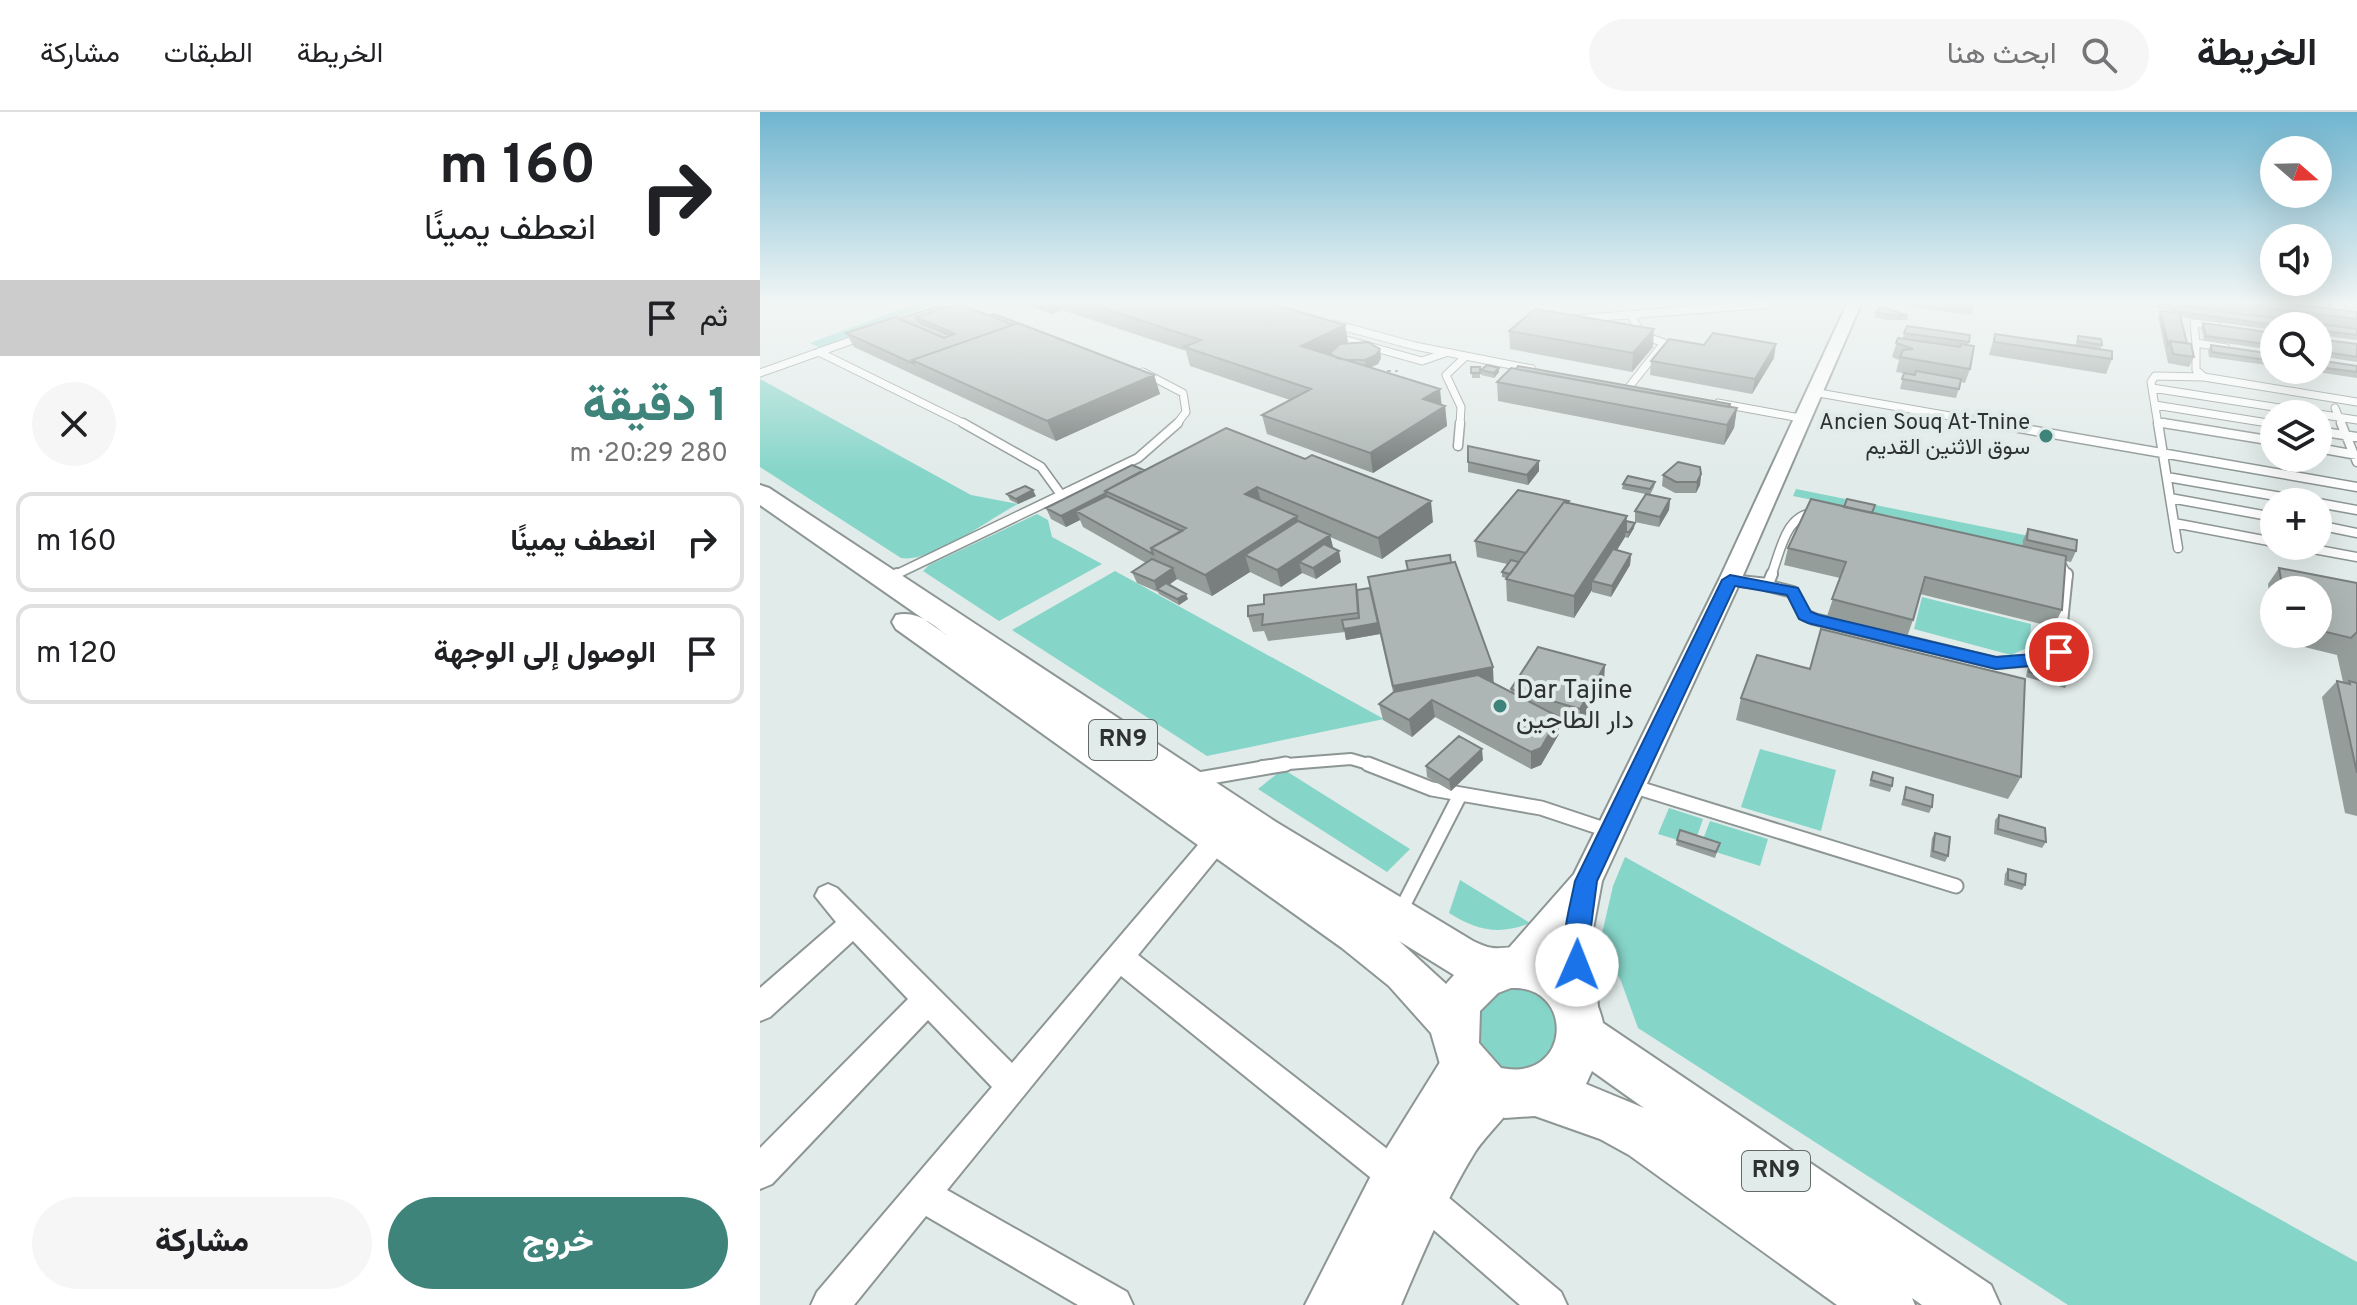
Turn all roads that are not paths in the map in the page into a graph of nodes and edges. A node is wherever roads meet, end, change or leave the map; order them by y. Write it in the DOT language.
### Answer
graph roads {
  1 [pos="797,360"];
  2 [pos="835,360"];
  3 [pos="1462,360"];
  4 [pos="1480,360"];
  5 [pos="1651,360"];
  6 [pos="1828,360"];
  7 [pos="2196,360"];
  8 [pos="1135,369"];
  9 [pos="1538,370"];
  10 [pos="760,373"];
  11 [pos="2204,377"];
  12 [pos="1614,384"];
  13 [pos="1629,387"];
  14 [pos="2152,388"];
  15 [pos="1643,389"];
  16 [pos="1813,392"];
  17 [pos="1714,402"];
  18 [pos="2357,402"];
  19 [pos="2155,405"];
  20 [pos="2336,413"];
  21 [pos="1800,418"];
  22 [pos="2357,420"];
  23 [pos="2158,422"];
  24 [pos="2260,422"];
  25 [pos="2332,433"];
  26 [pos="2346,435"];
  27 [pos="2357,437"];
  28 [pos="2260,439"];
  29 [pos="1458,446"];
  30 [pos="2332,451"];
  31 [pos="2163,453"];
  32 [pos="2356,457"];
  33 [pos="2167,477"];
  34 [pos="2357,487"];
  35 [pos="760,493"];
  36 [pos="2260,493"];
  37 [pos="1062,496"];
  38 [pos="2170,498"];
  39 [pos="2332,506"];
  40 [pos="2357,510"];
  41 [pos="2260,514"];
  42 [pos="1830,515"];
  43 [pos="760,518"];
  44 [pos="2174,523"];
  45 [pos="2332,528"];
  46 [pos="2357,533"];
  47 [pos="2260,539"];
  48 [pos="2178,548"];
  49 [pos="2332,552"];
  50 [pos="2357,557"];
  51 [pos="2037,561"];
  52 [pos="885,579"];
  53 [pos="1730,580"];
  54 [pos="1765,585"];
  55 [pos="1186,781"];
  56 [pos="1632,786"];
  57 [pos="1460,795"];
  58 [pos="1611,831"];
  59 [pos="1218,839"];
  60 [pos="1586,881"];
  61 [pos="1956,886"];
  62 [pos="828,896"];
  63 [pos="1399,916"];
  64 [pos="854,923"];
  65 [pos="1119,957"];
  66 [pos="1504,971"];
  67 [pos="928,999"];
  68 [pos="760,1007"];
  69 [pos="1582,1030"];
  70 [pos="1487,1068"];
  71 [pos="1012,1085"];
  72 [pos="760,1172"];
  73 [pos="1409,1188"];
  74 [pos="922,1195"];
  75 [pos="1094,1300"];
  76 [pos="830,1305"];
  77 [pos="1330,1305"];
  78 [pos="1375,1305"];
  79 [pos="1548,1305"];
  80 [pos="1886,1305"];
  81 [pos="1971,1305"];
  1 -- 10 [label="lane"];
  2 -- 37 [label="lane"];
  3 -- 29 [label="lane"];
  4 -- 9 [label="lane"];
  5 -- 13 [label="lane"];
  6 -- 16 [label="street"];
  7 -- 11 [label="lane"];
  8 -- 37 [label="lane"];
  11 -- 14 [label="lane"];
  11 -- 18 [label="lane"];
  12 -- 13 [label="lane"];
  13 -- 15 [label="lane"];
  14 -- 19 [label="lane"];
  14 -- 20 [label="lane"];
  16 -- 21 [label="street"];
  16 -- 31 [label="lane"];
  17 -- 21 [label="lane"];
  19 -- 23 [label="lane"];
  19 -- 24 [label="lane"];
  20 -- 22 [label="lane"];
  20 -- 26 [label="lane"];
  21 -- 53 [label="street"];
  23 -- 28 [label="lane"];
  23 -- 31 [label="lane"];
  25 -- 26 [label="lane"];
  26 -- 27 [label="lane"];
  26 -- 32 [label="lane"];
  30 -- 32 [label="lane"];
  31 -- 33 [label="lane"];
  31 -- 34 [label="lane"];
  33 -- 36 [label="lane"];
  33 -- 38 [label="lane"];
  35 -- 52 [label="main road, RN9"];
  37 -- 52 [label="lane"];
  38 -- 41 [label="lane"];
  38 -- 44 [label="lane"];
  39 -- 40 [label="lane"];
  42 -- 54 [label="lane"];
  43 -- 59 [label="main road, RN9"];
  44 -- 47 [label="lane"];
  44 -- 48 [label="lane"];
  45 -- 46 [label="lane"];
  49 -- 50 [label="lane"];
  51 -- 54 [label="lane"];
  52 -- 55 [label="main road, RN9"];
  53 -- 54 [label="lane"];
  53 -- 56 [label="street"];
  55 -- 57 [label="lane"];
  55 -- 63 [label="main road, RN9"];
  56 -- 58 [label="street"];
  56 -- 61 [label="lane"];
  57 -- 58 [label="lane"];
  57 -- 63 [label="lane"];
  58 -- 60 [label="street"];
  59 -- 65 [label="street"];
  59 -- 70 [label="main road, RN9"];
  60 -- 66 [label="street"];
  60 -- 69 [label="street"];
  62 -- 64 [label="street"];
  63 -- 66 [label="main road, RN9"];
  64 -- 67 [label="street"];
  64 -- 68 [label="street"];
  65 -- 71 [label="street"];
  65 -- 73 [label="street"];
  66 -- 69 [label="main road, RN9"];
  66 -- 70 [label="main road"];
  67 -- 71 [label="street"];
  67 -- 72 [label="street"];
  69 -- 70 [label="main road"];
  69 -- 81 [label="main road, RN9"];
  70 -- 73 [label="main road"];
  70 -- 80 [label="main road, RN9"];
  71 -- 74 [label="street"];
  73 -- 77 [label="main road"];
  73 -- 78 [label="main road"];
  73 -- 79 [label="street"];
  74 -- 75 [label="street"];
  74 -- 76 [label="street"];
}
